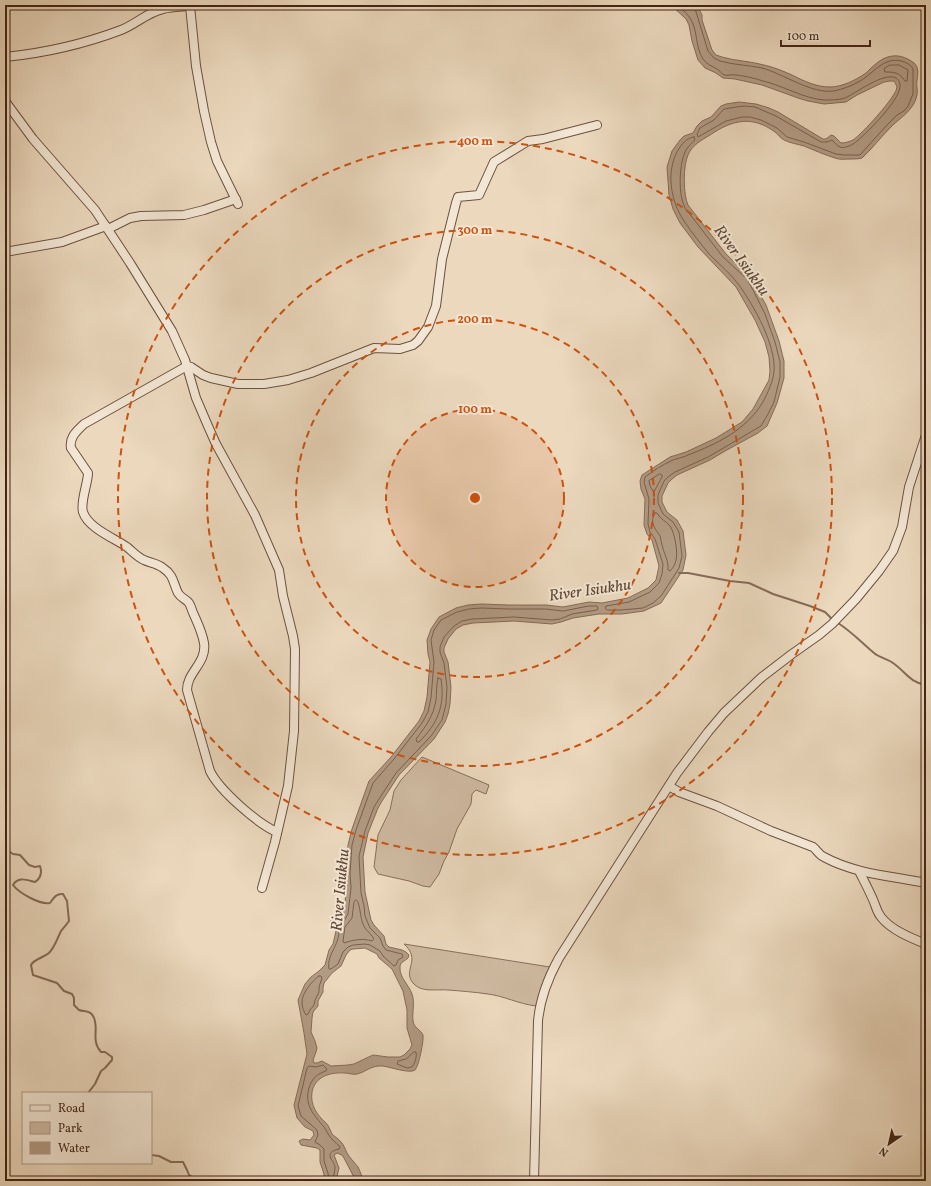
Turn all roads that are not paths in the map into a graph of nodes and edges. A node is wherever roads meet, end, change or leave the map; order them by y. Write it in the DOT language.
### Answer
graph roads {
  1 [pos="193,6"];
  2 [pos="5,57"];
  3 [pos="5,101"];
  4 [pos="597,125"];
  5 [pos="107,228"];
  6 [pos="5,252"];
  7 [pos="187,366"];
  8 [pos="926,435"];
  9 [pos="669,786"];
  10 [pos="278,832"];
  11 [pos="859,871"];
  12 [pos="926,883"];
  13 [pos="262,888"];
  14 [pos="926,944"];
  15 [pos="534,1181"];
  1 -- 2 [label="street"];
  1 -- 5 [label="street"];
  3 -- 5 [label="street"];
  4 -- 7 [label="street"];
  5 -- 6 [label="street"];
  5 -- 7 [label="street"];
  7 -- 10 [label="street"];
  7 -- 10 [label="street"];
  8 -- 9 [label="street"];
  9 -- 11 [label="street"];
  9 -- 15 [label="street"];
  10 -- 13 [label="street"];
  11 -- 12 [label="street"];
  11 -- 14 [label="street"];
}
